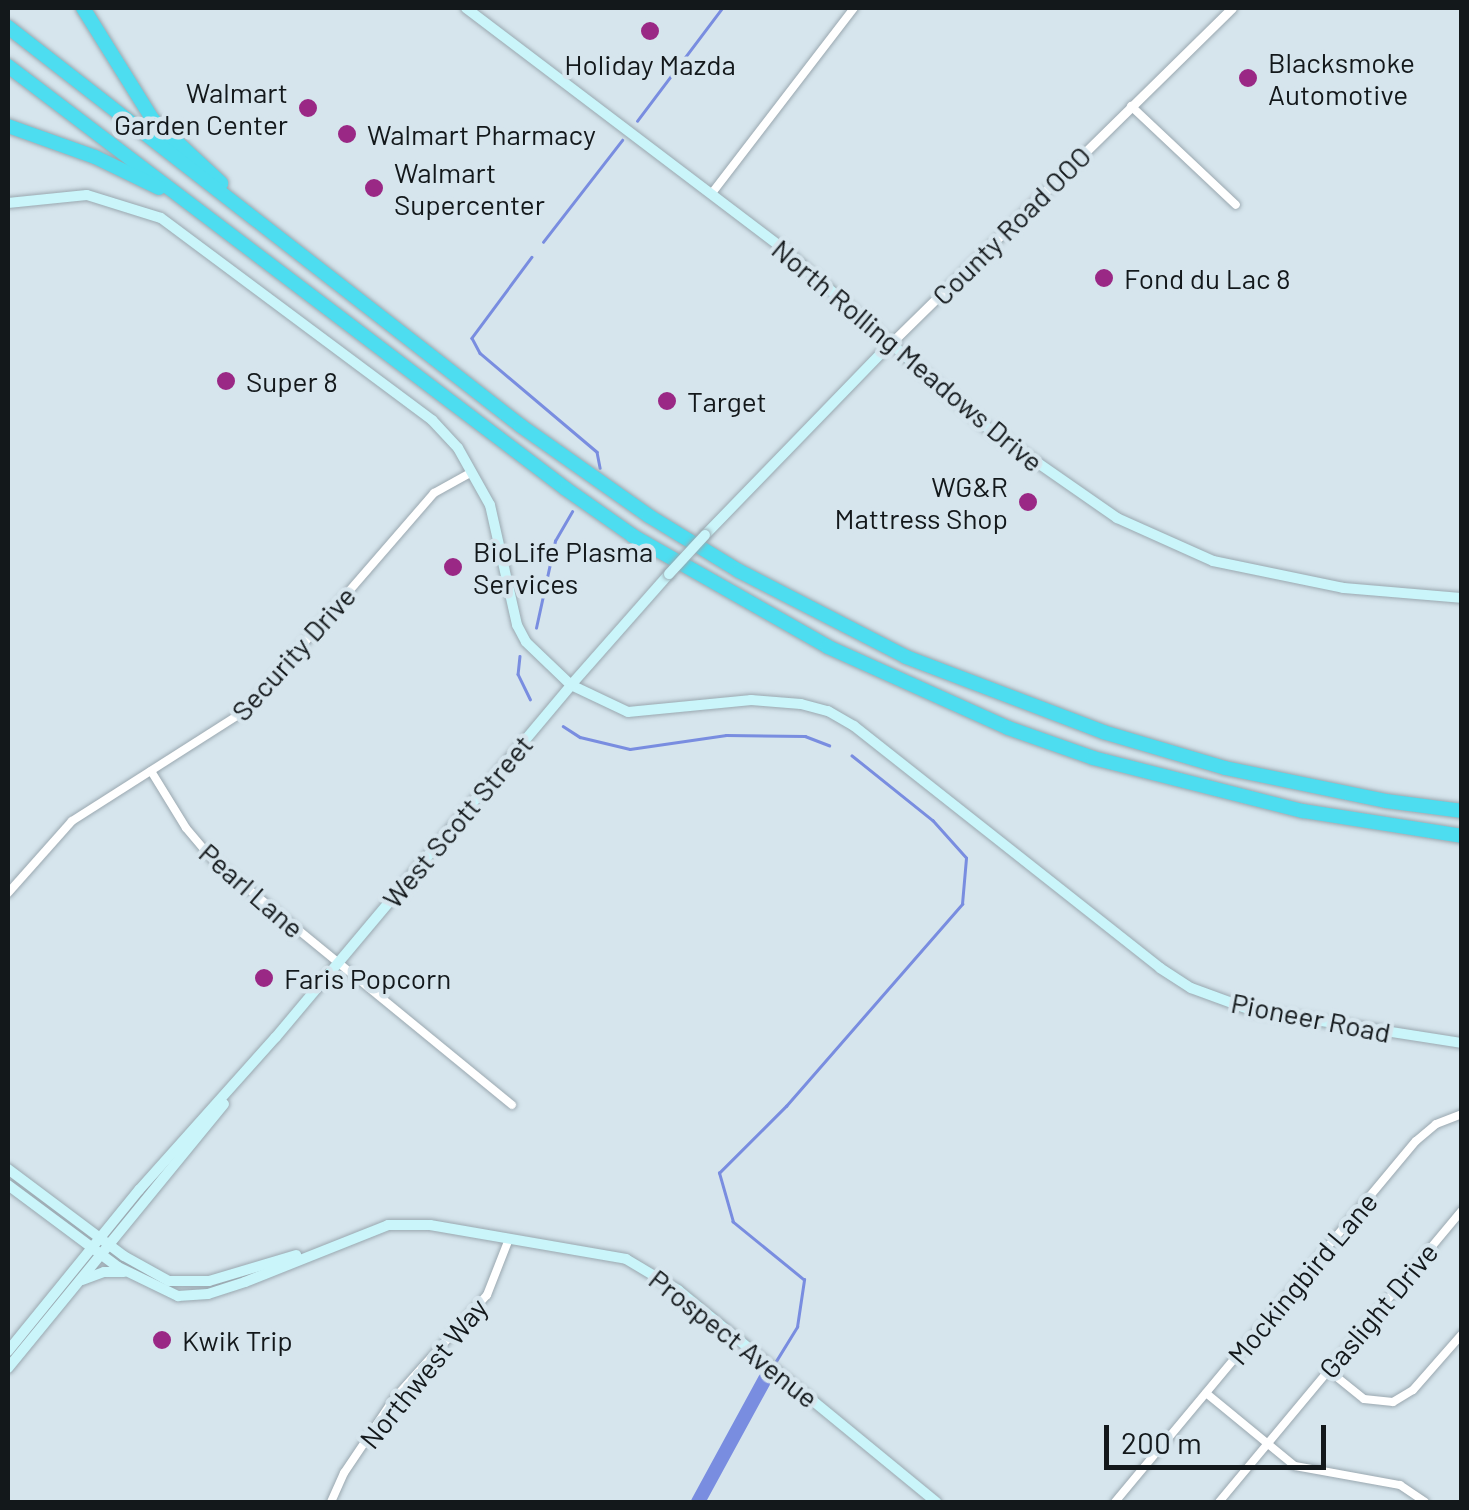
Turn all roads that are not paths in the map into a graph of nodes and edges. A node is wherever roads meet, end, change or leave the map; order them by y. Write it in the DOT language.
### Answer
graph roads {
  1 [pos="466,8"];
  2 [pos="854,8"];
  3 [pos="1232,8"];
  4 [pos="86,10"];
  5 [pos="8,27"];
  6 [pos="8,66"];
  7 [pos="1132,106"];
  8 [pos="8,126"];
  9 [pos="712,193"];
  10 [pos="8,203"];
  11 [pos="1236,205"];
  12 [pos="239,237"];
  13 [pos="283,242"];
  14 [pos="891,343"];
  15 [pos="472,472"];
  16 [pos="669,574"];
  17 [pos="1462,598"];
  18 [pos="571,684"];
  19 [pos="151,771"];
  20 [pos="1462,811"];
  21 [pos="1462,836"];
  22 [pos="8,892"];
  23 [pos="338,963"];
  24 [pos="1462,1044"];
  25 [pos="512,1105"];
  26 [pos="1462,1114"];
  27 [pos="8,1168"];
  28 [pos="8,1185"];
  29 [pos="1462,1210"];
  30 [pos="510,1239"];
  31 [pos="104,1240"];
  32 [pos="326,1247"];
  33 [pos="96,1249"];
  34 [pos="127,1272"];
  35 [pos="77,1282"];
  36 [pos="1462,1334"];
  37 [pos="8,1351"];
  38 [pos="8,1368"];
  39 [pos="1328,1370"];
  40 [pos="1206,1393"];
  41 [pos="1267,1444"];
  42 [pos="330,1502"];
  43 [pos="936,1502"];
  44 [pos="1115,1502"];
  45 [pos="1219,1502"];
  46 [pos="1425,1502"];
  1 -- 9 [label="main road, North Rolling Meadows Drive"];
  2 -- 9 [label="street"];
  3 -- 7 [label="street, County Road OOO"];
  4 -- 13 [label="highway"];
  5 -- 13 [label="highway"];
  6 -- 12 [label="highway"];
  7 -- 11 [label="street"];
  7 -- 14 [label="street, County Road OOO"];
  8 -- 12 [label="highway"];
  9 -- 14 [label="main road, North Rolling Meadows Drive"];
  10 -- 15 [label="main road, Pioneer Road"];
  12 -- 21 [label="highway"];
  13 -- 20 [label="highway"];
  14 -- 16 [label="main road, County Road OOO, bridge"];
  14 -- 17 [label="main road, North Rolling Meadows Drive"];
  15 -- 18 [label="main road, Pioneer Road"];
  15 -- 19 [label="street, Security Drive"];
  16 -- 18 [label="main road, West Scott Street"];
  18 -- 23 [label="main road, West Scott Street"];
  18 -- 24 [label="main road, Pioneer Road"];
  19 -- 22 [label="street, Security Drive"];
  19 -- 23 [label="street, Pearl Lane"];
  23 -- 25 [label="street, Pearl Lane"];
  23 -- 31 [label="main road, West Scott Street"];
  26 -- 40 [label="street, Mockingbird Lane"];
  27 -- 31 [label="main road"];
  28 -- 33 [label="main road"];
  29 -- 39 [label="street, Gaslight Drive"];
  30 -- 32 [label="main road, Prospect Avenue"];
  30 -- 42 [label="street, Northwest Way"];
  30 -- 43 [label="main road, Prospect Avenue"];
  31 -- 32 [label="main road"];
  31 -- 33 [label="main road, West Scott Street"];
  32 -- 34 [label="main road"];
  33 -- 34 [label="main road"];
  33 -- 35 [label="main road, West Scott Street"];
  33 -- 37 [label="main road, West Scott Street"];
  34 -- 35 [label="main road"];
  35 -- 38 [label="main road, West Scott Street"];
  36 -- 39 [label="street"];
  39 -- 41 [label="street, Gaslight Drive"];
  40 -- 41 [label="street"];
  40 -- 44 [label="street, Mockingbird Lane"];
  41 -- 45 [label="street, Gaslight Drive"];
  41 -- 46 [label="street"];
}
